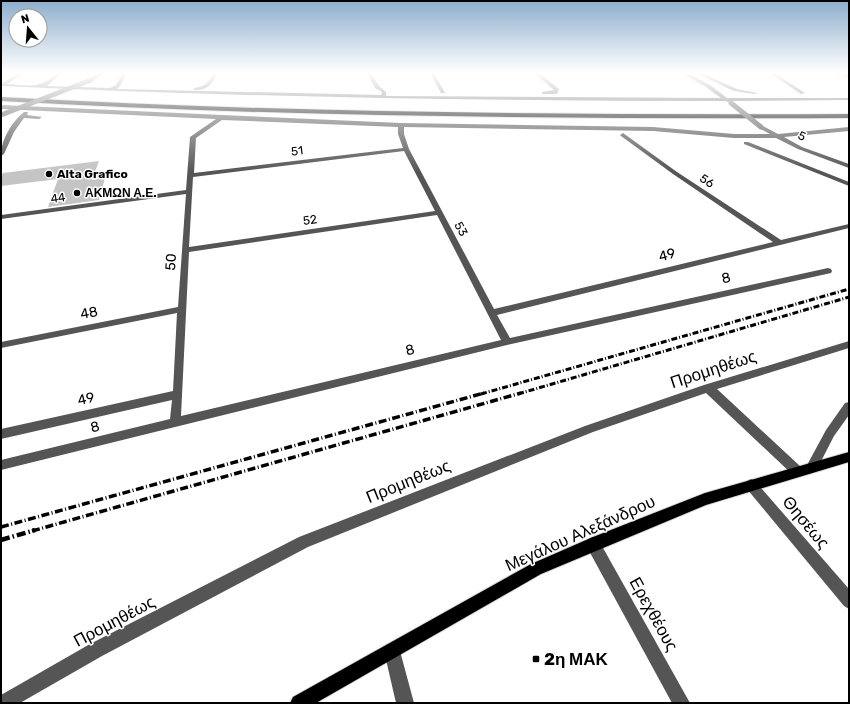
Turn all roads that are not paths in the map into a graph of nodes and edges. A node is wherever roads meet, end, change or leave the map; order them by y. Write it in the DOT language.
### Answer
graph roads {
  1 [pos="25,106"];
  2 [pos="139,106"];
  3 [pos="735,106"];
  4 [pos="1,107"];
  5 [pos="569,109"];
  6 [pos="748,109"];
  7 [pos="756,109"];
  8 [pos="764,109"];
  9 [pos="787,109"];
  10 [pos="818,109"];
  11 [pos="826,109"];
  12 [pos="849,109"];
  13 [pos="31,110"];
  14 [pos="1,115"];
  15 [pos="22,116"];
  16 [pos="849,116"];
  17 [pos="46,117"];
  18 [pos="221,118"];
  19 [pos="125,120"];
  20 [pos="213,123"];
  21 [pos="401,127"];
  22 [pos="630,128"];
  23 [pos="849,129"];
  24 [pos="832,131"];
  25 [pos="10,134"];
  26 [pos="705,134"];
  27 [pos="607,135"];
  28 [pos="615,135"];
  29 [pos="623,135"];
  30 [pos="2,136"];
  31 [pos="775,136"];
  32 [pos="844,136"];
  33 [pos="746,143"];
  34 [pos="406,149"];
  35 [pos="1,154"];
  36 [pos="849,166"];
  37 [pos="190,175"];
  38 [pos="849,184"];
  39 [pos="189,192"];
  40 [pos="438,213"];
  41 [pos="1,217"];
  42 [pos="849,226"];
  43 [pos="780,243"];
  44 [pos="185,250"];
  45 [pos="828,271"];
  46 [pos="182,309"];
  47 [pos="492,313"];
  48 [pos="507,342"];
  49 [pos="849,344"];
  50 [pos="1,345"];
  51 [pos="708,388"];
  52 [pos="178,394"];
  53 [pos="849,406"];
  54 [pos="175,423"];
  55 [pos="1,434"];
  56 [pos="849,457"];
  57 [pos="1,465"];
  58 [pos="812,467"];
  59 [pos="797,472"];
  60 [pos="751,485"];
  61 [pos="593,544"];
  62 [pos="849,601"];
  63 [pos="392,651"];
  64 [pos="3,703"];
  65 [pos="299,703"];
  66 [pos="405,703"];
  67 [pos="681,703"];
  1 -- 14 [label="street, bridge"];
  2 -- 16 [label="highway"];
  3 -- 31 [label="street, 5, bridge"];
  4 -- 13 [label="street"];
  5 -- 6 [label="highway"];
  7 -- 8 [label="highway"];
  9 -- 10 [label="highway"];
  11 -- 12 [label="highway"];
  13 -- 15 [label="street"];
  13 -- 18 [label="street"];
  15 -- 17 [label="street"];
  15 -- 25 [label="street"];
  18 -- 20 [label="street, 50"];
  18 -- 21 [label="street"];
  19 -- 20 [label="street"];
  20 -- 21 [label="street"];
  20 -- 37 [label="street, 50"];
  21 -- 22 [label="street"];
  21 -- 27 [label="street"];
  21 -- 34 [label="street, 53"];
  22 -- 26 [label="street"];
  22 -- 29 [label="street"];
  23 -- 24 [label="street"];
  24 -- 31 [label="street"];
  24 -- 32 [label="street"];
  25 -- 30 [label="street"];
  25 -- 35 [label="street"];
  26 -- 31 [label="street"];
  26 -- 33 [label="street"];
  28 -- 29 [label="street"];
  29 -- 43 [label="street, 56"];
  31 -- 33 [label="street"];
  31 -- 36 [label="street, 5"];
  33 -- 38 [label="street"];
  34 -- 37 [label="street, 51"];
  34 -- 40 [label="street, 53"];
  37 -- 39 [label="street, 50"];
  39 -- 41 [label="street, 44"];
  39 -- 44 [label="street, 50"];
  40 -- 44 [label="street, 52"];
  40 -- 47 [label="street, 53"];
  42 -- 43 [label="street, 49"];
  43 -- 47 [label="street, 49"];
  44 -- 46 [label="street, 50"];
  45 -- 48 [label="street, 8"];
  46 -- 50 [label="street, 48"];
  46 -- 52 [label="street, 50"];
  47 -- 48 [label="street, 53"];
  48 -- 54 [label="street, 8"];
  49 -- 51 [label="street, Προμηθέως"];
  51 -- 59 [label="street"];
  51 -- 64 [label="street, Προμηθέως"];
  52 -- 54 [label="street, 50"];
  52 -- 55 [label="street, 49"];
  53 -- 58 [label="street"];
  54 -- 57 [label="street, 8"];
  56 -- 58 [label="main road, Μεγάλου Αλεξάνδρου"];
  58 -- 59 [label="main road, Μεγάλου Αλεξάνδρου"];
  59 -- 60 [label="main road, Μεγάλου Αλεξάνδρου"];
  60 -- 61 [label="main road, Μεγάλου Αλεξάνδρου"];
  60 -- 62 [label="street, Θησέως"];
  61 -- 63 [label="main road, Μεγάλου Αλεξάνδρου"];
  61 -- 67 [label="street, Ερεχθέους"];
  63 -- 65 [label="main road, Μεγάλου Αλεξάνδρου"];
  63 -- 66 [label="street"];
}
